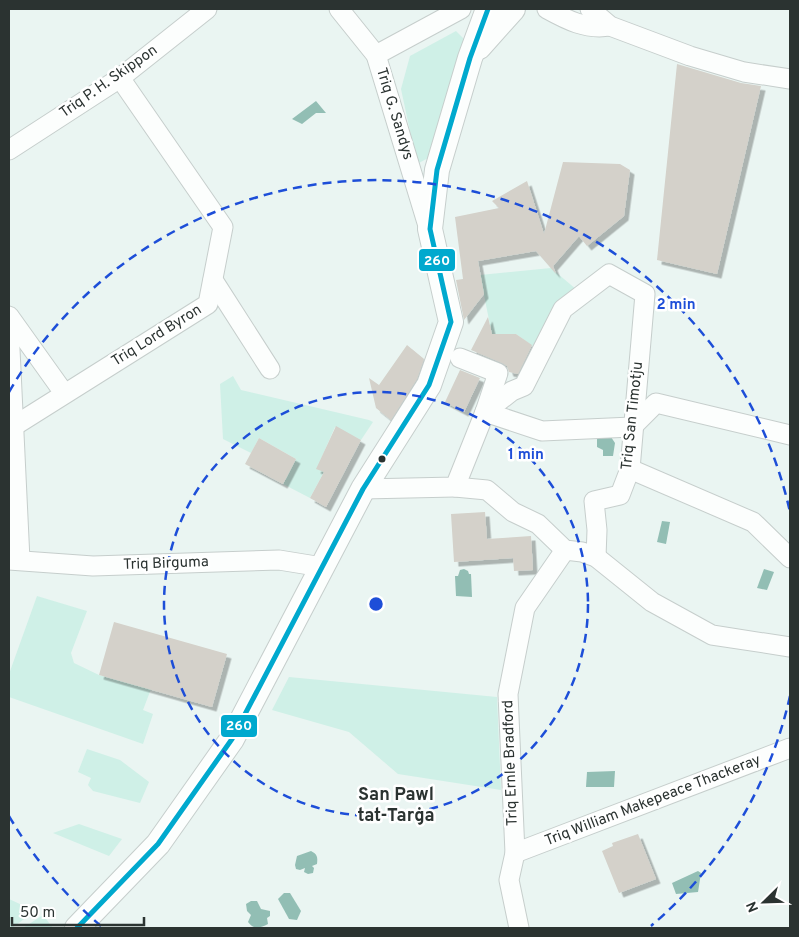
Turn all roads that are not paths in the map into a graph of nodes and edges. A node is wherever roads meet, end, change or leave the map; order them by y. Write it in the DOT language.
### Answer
graph roads {
  1 [pos="207,9"];
  2 [pos="339,9"];
  3 [pos="460,9"];
  4 [pos="488,9"];
  5 [pos="514,9"];
  6 [pos="547,9"];
  7 [pos="590,9"];
  8 [pos="610,26"];
  9 [pos="376,55"];
  10 [pos="470,58"];
  11 [pos="120,78"];
  12 [pos="790,79"];
  13 [pos="9,150"];
  14 [pos="430,230"];
  15 [pos="213,280"];
  16 [pos="9,316"];
  17 [pos="9,328"];
  18 [pos="460,358"];
  19 [pos="270,369"];
  20 [pos="64,393"];
  21 [pos="485,412"];
  22 [pos="14,426"];
  23 [pos="632,427"];
  24 [pos="790,436"];
  25 [pos="630,469"];
  26 [pos="455,487"];
  27 [pos="363,488"];
  28 [pos="14,528"];
  29 [pos="565,550"];
  30 [pos="596,557"];
  31 [pos="790,558"];
  32 [pos="14,560"];
  33 [pos="322,567"];
  34 [pos="790,647"];
  35 [pos="790,748"];
  36 [pos="515,853"];
  37 [pos="78,928"];
  38 [pos="520,928"];
  1 -- 11 [label="street, Triq P. H. Skippon"];
  2 -- 9 [label="street, Triq G. Sandys"];
  3 -- 9 [label="street"];
  4 -- 10 [label="main road"];
  5 -- 10 [label="main road"];
  6 -- 8 [label="street"];
  7 -- 8 [label="street"];
  8 -- 12 [label="street"];
  9 -- 14 [label="street, Triq G. Sandys"];
  10 -- 14 [label="main road"];
  11 -- 13 [label="street, Triq P. H. Skippon"];
  11 -- 15 [label="street, Triq Lord Byron"];
  14 -- 27 [label="main road"];
  15 -- 19 [label="street"];
  15 -- 20 [label="street, Triq Lord Byron"];
  16 -- 20 [label="street"];
  17 -- 22 [label="street"];
  18 -- 21 [label="street"];
  20 -- 22 [label="street, Triq Lord Byron"];
  21 -- 23 [label="street"];
  21 -- 23 [label="street, Triq San Timotju"];
  21 -- 26 [label="street"];
  22 -- 28 [label="street"];
  23 -- 24 [label="street"];
  23 -- 25 [label="street, Triq San Timotju"];
  25 -- 30 [label="street, Triq San Timotju"];
  25 -- 31 [label="street"];
  26 -- 27 [label="street"];
  26 -- 29 [label="street"];
  27 -- 33 [label="main road"];
  28 -- 32 [label="street"];
  29 -- 30 [label="street"];
  29 -- 36 [label="street, Triq Ernle Bradford"];
  30 -- 34 [label="street"];
  32 -- 33 [label="street, Triq Birguma"];
  33 -- 37 [label="main road"];
  35 -- 36 [label="street, Triq William Makepeace Thackeray"];
  36 -- 38 [label="street, Triq Ernle Bradford"];
}
